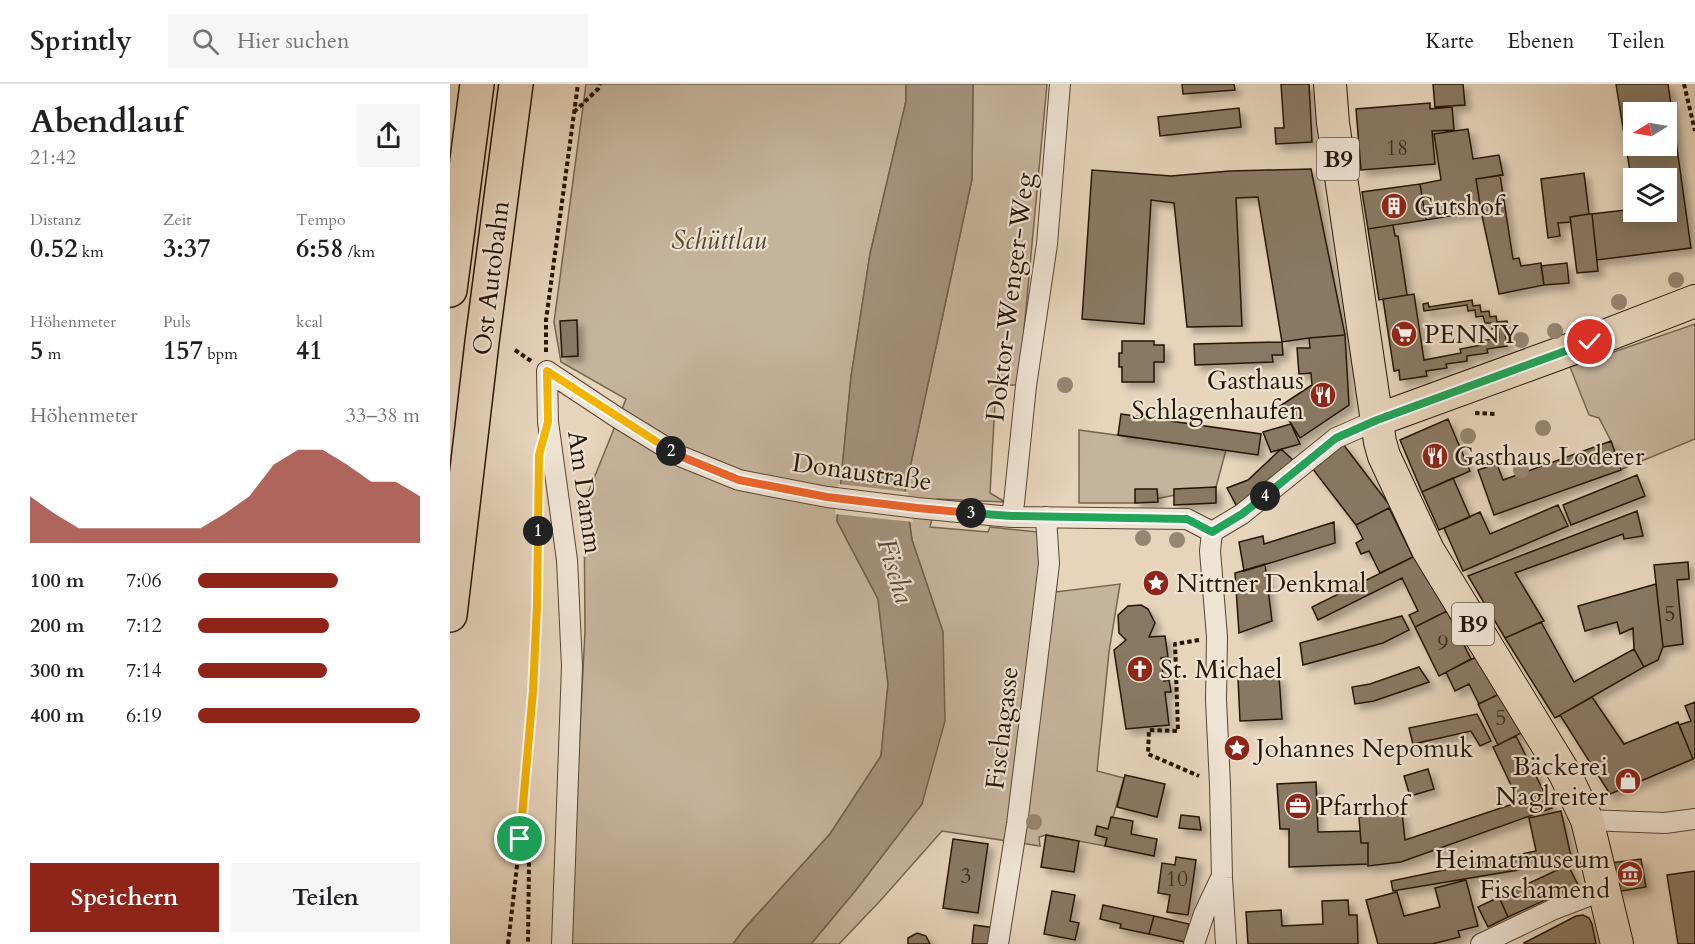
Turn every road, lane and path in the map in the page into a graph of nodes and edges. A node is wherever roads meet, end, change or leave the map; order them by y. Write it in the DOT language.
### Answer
graph roads {
  1 [pos="477,84"];
  2 [pos="516,84"];
  3 [pos="578,84"];
  4 [pos="600,84"];
  5 [pos="1060,84"];
  6 [pos="1330,84"];
  7 [pos="1684,84"];
  8 [pos="573,112"];
  9 [pos="1695,131"];
  10 [pos="450,290"];
  11 [pos="1695,301"];
  12 [pos="547,371"];
  13 [pos="1377,420"];
  14 [pos="538,501"];
  15 [pos="1011,516"];
  16 [pos="1046,517"];
  17 [pos="1212,532"];
  18 [pos="450,615"];
  19 [pos="1217,637"];
  20 [pos="1220,785"];
  21 [pos="1695,819"];
  22 [pos="1587,820"];
  23 [pos="520,839"];
  24 [pos="1221,878"];
  25 [pos="1604,890"];
  26 [pos="508,944"];
  27 [pos="528,944"];
  28 [pos="562,944"];
  29 [pos="998,944"];
  30 [pos="1194,944"];
  31 [pos="1226,944"];
  32 [pos="1481,944"];
  33 [pos="1617,944"];
  1 -- 10 [label="highway, Ost Autobahn"];
  2 -- 18 [label="highway, Ost Autobahn"];
  3 -- 8 [label="path"];
  4 -- 8 [label="path"];
  5 -- 15 [label="street, Doktor-Wenger-Weg"];
  6 -- 13 [label="main road, B9"];
  7 -- 9 [label="path"];
  8 -- 12 [label="path"];
  11 -- 13 [label="main road"];
  12 -- 15 [label="street, Donaustraße"];
  12 -- 28 [label="street, Am Damm"];
  13 -- 17 [label="street"];
  13 -- 22 [label="main road, B9"];
  14 -- 23 [label="path"];
  15 -- 16 [label="street, Donaustraße"];
  16 -- 17 [label="street, Donaustraße"];
  16 -- 29 [label="street, Fischagasse"];
  17 -- 19 [label="street"];
  19 -- 20 [label="street"];
  19 -- 20 [label="path"];
  20 -- 24 [label="street"];
  21 -- 22 [label="street"];
  22 -- 25 [label="main road, B9"];
  23 -- 26 [label="path"];
  23 -- 27 [label="path"];
  24 -- 30 [label="street"];
  24 -- 31 [label="street"];
  25 -- 32 [label="street"];
  25 -- 33 [label="main road, B9"];
}
